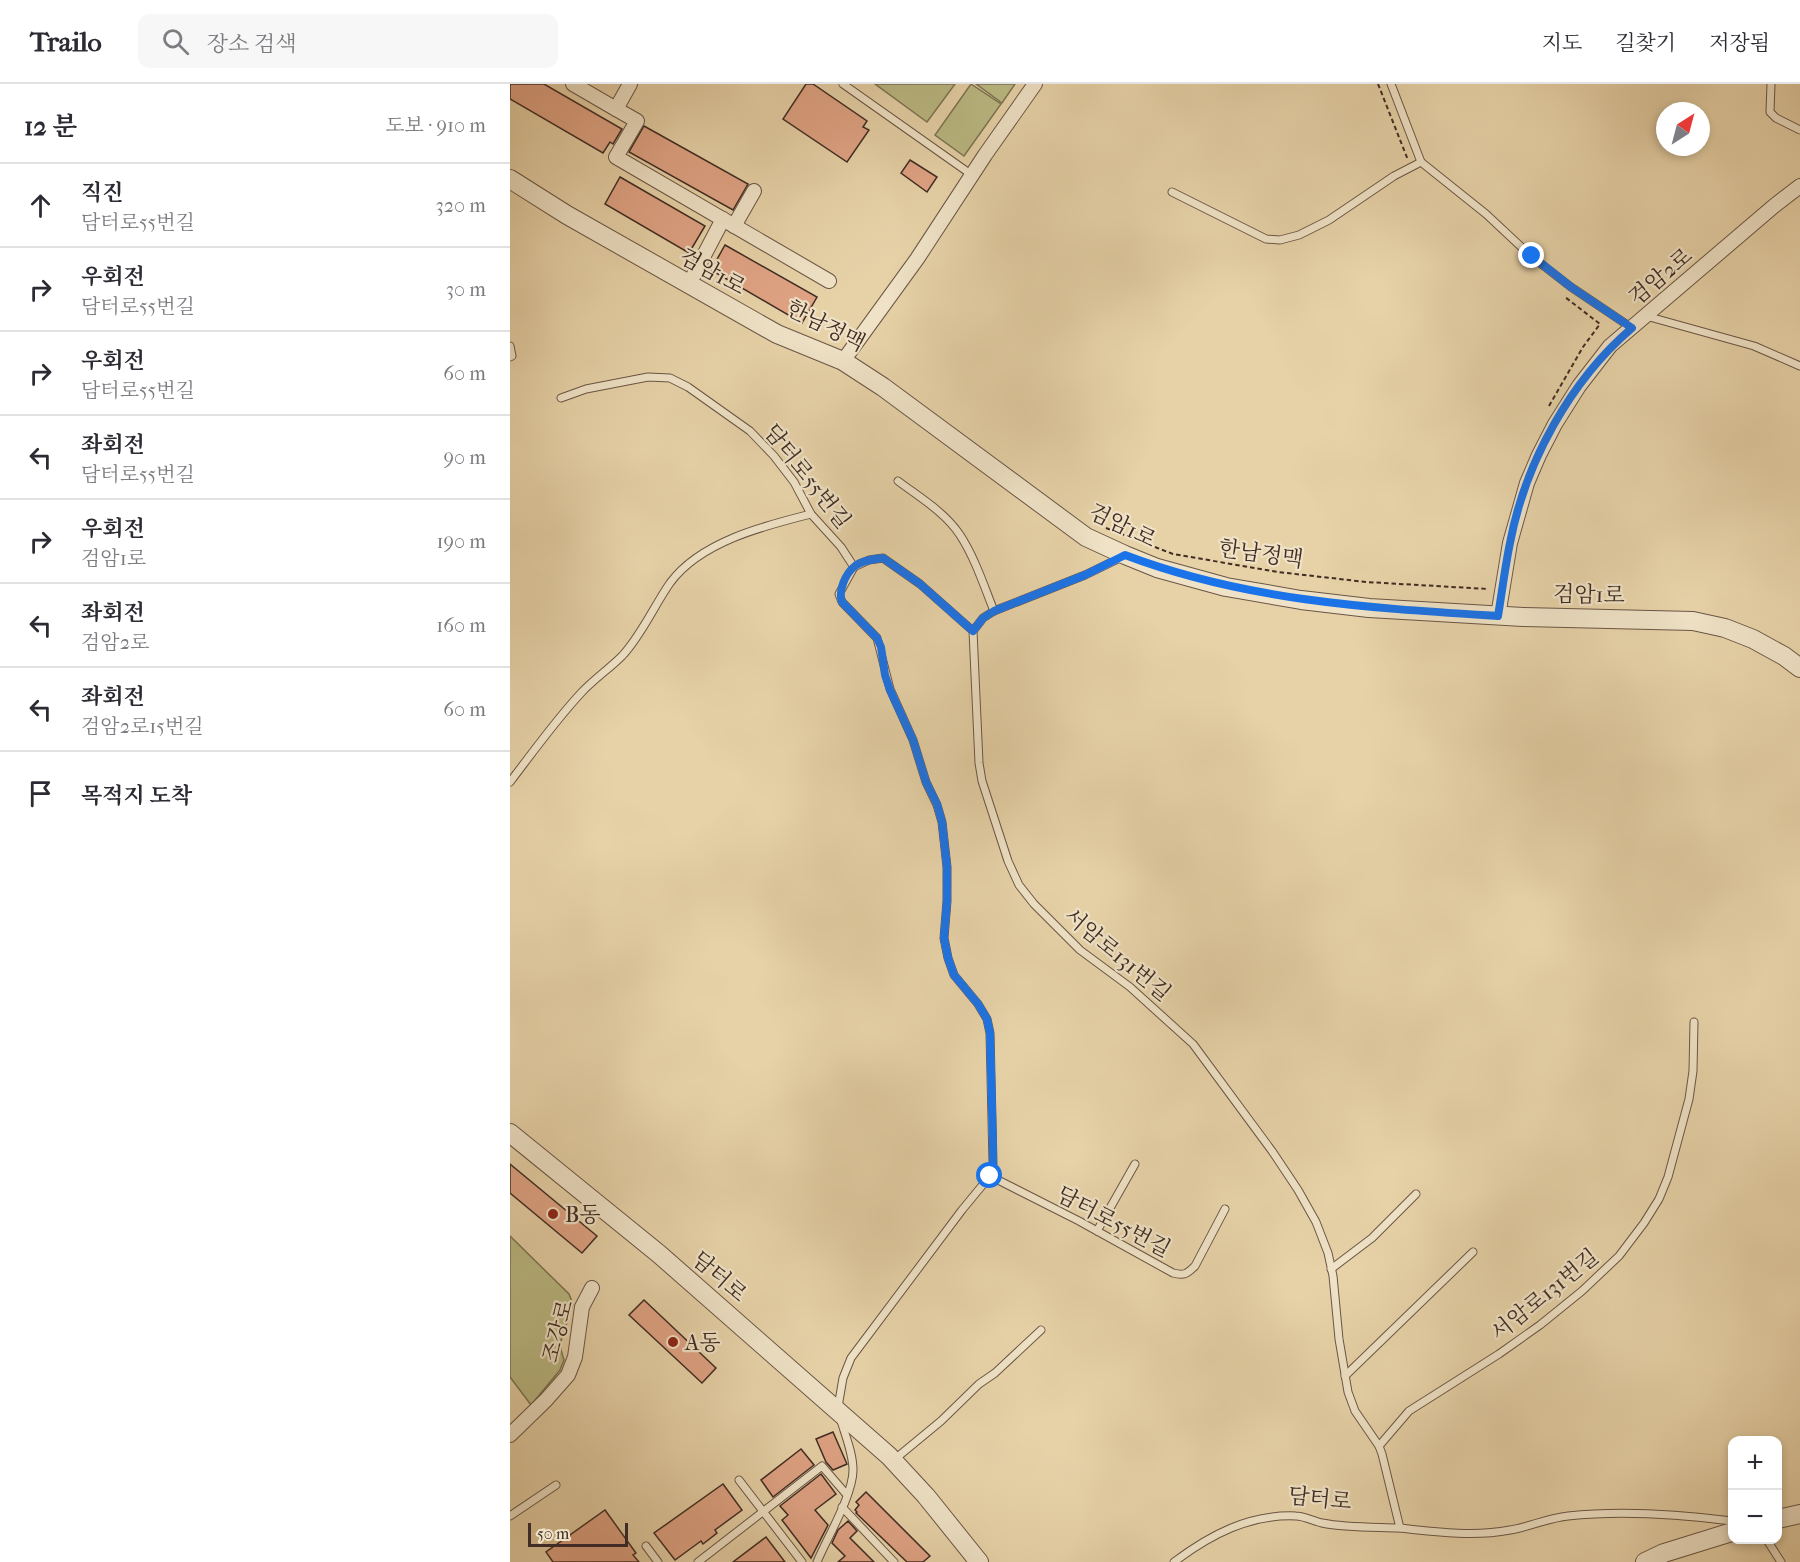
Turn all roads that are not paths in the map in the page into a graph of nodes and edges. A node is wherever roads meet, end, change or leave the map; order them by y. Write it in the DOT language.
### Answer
graph roads {
  1 [pos="573,84"];
  2 [pos="630,84"];
  3 [pos="843,84"];
  4 [pos="1035,84"];
  5 [pos="1391,84"];
  6 [pos="1771,84"];
  7 [pos="616,109"];
  8 [pos="1800,130"];
  9 [pos="1421,162"];
  10 [pos="972,175"];
  11 [pos="510,178"];
  12 [pos="1800,186"];
  13 [pos="754,191"];
  14 [pos="1172,192"];
  15 [pos="729,222"];
  16 [pos="829,281"];
  17 [pos="688,284"];
  18 [pos="1645,316"];
  19 [pos="1632,328"];
  20 [pos="510,346"];
  21 [pos="510,357"];
  22 [pos="843,361"];
  23 [pos="1800,366"];
  24 [pos="561,398"];
  25 [pos="898,481"];
  26 [pos="811,514"];
  27 [pos="1125,555"];
  28 [pos="854,567"];
  29 [pos="994,611"];
  30 [pos="1498,616"];
  31 [pos="973,631"];
  32 [pos="1800,668"];
  33 [pos="510,782"];
  34 [pos="1694,1022"];
  35 [pos="510,1133"];
  36 [pos="1135,1164"];
  37 [pos="990,1176"];
  38 [pos="1416,1194"];
  39 [pos="1225,1209"];
  40 [pos="1097,1231"];
  41 [pos="1473,1252"];
  42 [pos="1331,1269"];
  43 [pos="592,1288"];
  44 [pos="1041,1330"];
  45 [pos="1345,1376"];
  46 [pos="837,1410"];
  47 [pos="510,1436"];
  48 [pos="1379,1446"];
  49 [pos="893,1460"];
  50 [pos="738,1480"];
  51 [pos="556,1485"];
  52 [pos="847,1495"];
  53 [pos="842,1507"];
  54 [pos="763,1512"];
  55 [pos="1800,1514"];
  56 [pos="510,1516"];
  57 [pos="1782,1518"];
  58 [pos="1728,1521"];
  59 [pos="1400,1528"];
  60 [pos="1728,1533"];
  61 [pos="1770,1544"];
  62 [pos="646,1546"];
  63 [pos="658,1562"];
  64 [pos="698,1562"];
  65 [pos="802,1562"];
  66 [pos="817,1562"];
  67 [pos="894,1562"];
  68 [pos="979,1562"];
  69 [pos="1174,1562"];
  70 [pos="1645,1562"];
  71 [pos="1781,1562"];
  1 -- 7 [label="street"];
  2 -- 7 [label="street"];
  3 -- 10 [label="lane"];
  4 -- 10 [label="street"];
  5 -- 9 [label="lane"];
  6 -- 8 [label="lane"];
  7 -- 15 [label="street"];
  9 -- 14 [label="lane"];
  9 -- 19 [label="lane"];
  10 -- 22 [label="street"];
  11 -- 17 [label="street, 검암1로"];
  12 -- 18 [label="street, 검암2로"];
  13 -- 15 [label="street"];
  15 -- 16 [label="street"];
  15 -- 17 [label="street"];
  17 -- 22 [label="street, 검암1로"];
  18 -- 19 [label="street, 검암2로"];
  18 -- 23 [label="lane"];
  19 -- 30 [label="street, 검암2로"];
  20 -- 21 [label="lane"];
  22 -- 27 [label="street, 검암1로"];
  24 -- 26 [label="lane, 담터로55번길"];
  25 -- 29 [label="lane"];
  26 -- 28 [label="lane, 담터로55번길"];
  26 -- 33 [label="lane"];
  27 -- 29 [label="lane"];
  27 -- 30 [label="street, 검암1로"];
  28 -- 31 [label="lane"];
  28 -- 37 [label="lane"];
  29 -- 31 [label="lane"];
  30 -- 32 [label="street, 검암1로"];
  31 -- 42 [label="lane, 서암로131번길"];
  34 -- 48 [label="lane, 서암로131번길"];
  35 -- 46 [label="street, 담터로"];
  36 -- 40 [label="lane"];
  37 -- 40 [label="lane, 담터로55번길"];
  37 -- 46 [label="lane"];
  38 -- 42 [label="lane"];
  39 -- 40 [label="lane, 담터로55번길"];
  41 -- 45 [label="lane"];
  42 -- 45 [label="lane, 서암로131번길"];
  43 -- 47 [label="street, 조강로"];
  44 -- 49 [label="lane"];
  45 -- 48 [label="lane, 서암로131번길"];
  46 -- 49 [label="street, 담터로"];
  46 -- 52 [label="lane"];
  48 -- 59 [label="lane, 서암로131번길"];
  49 -- 68 [label="street, 담터로"];
  50 -- 54 [label="lane"];
  51 -- 56 [label="lane"];
  52 -- 53 [label="lane"];
  52 -- 54 [label="lane"];
  53 -- 66 [label="lane"];
  53 -- 67 [label="lane"];
  54 -- 64 [label="lane"];
  54 -- 65 [label="lane"];
  55 -- 57 [label="street"];
  58 -- 59 [label="lane"];
  59 -- 69 [label="lane, 담터로"];
  60 -- 70 [label="street"];
  61 -- 71 [label="lane"];
  62 -- 63 [label="lane"];
}
